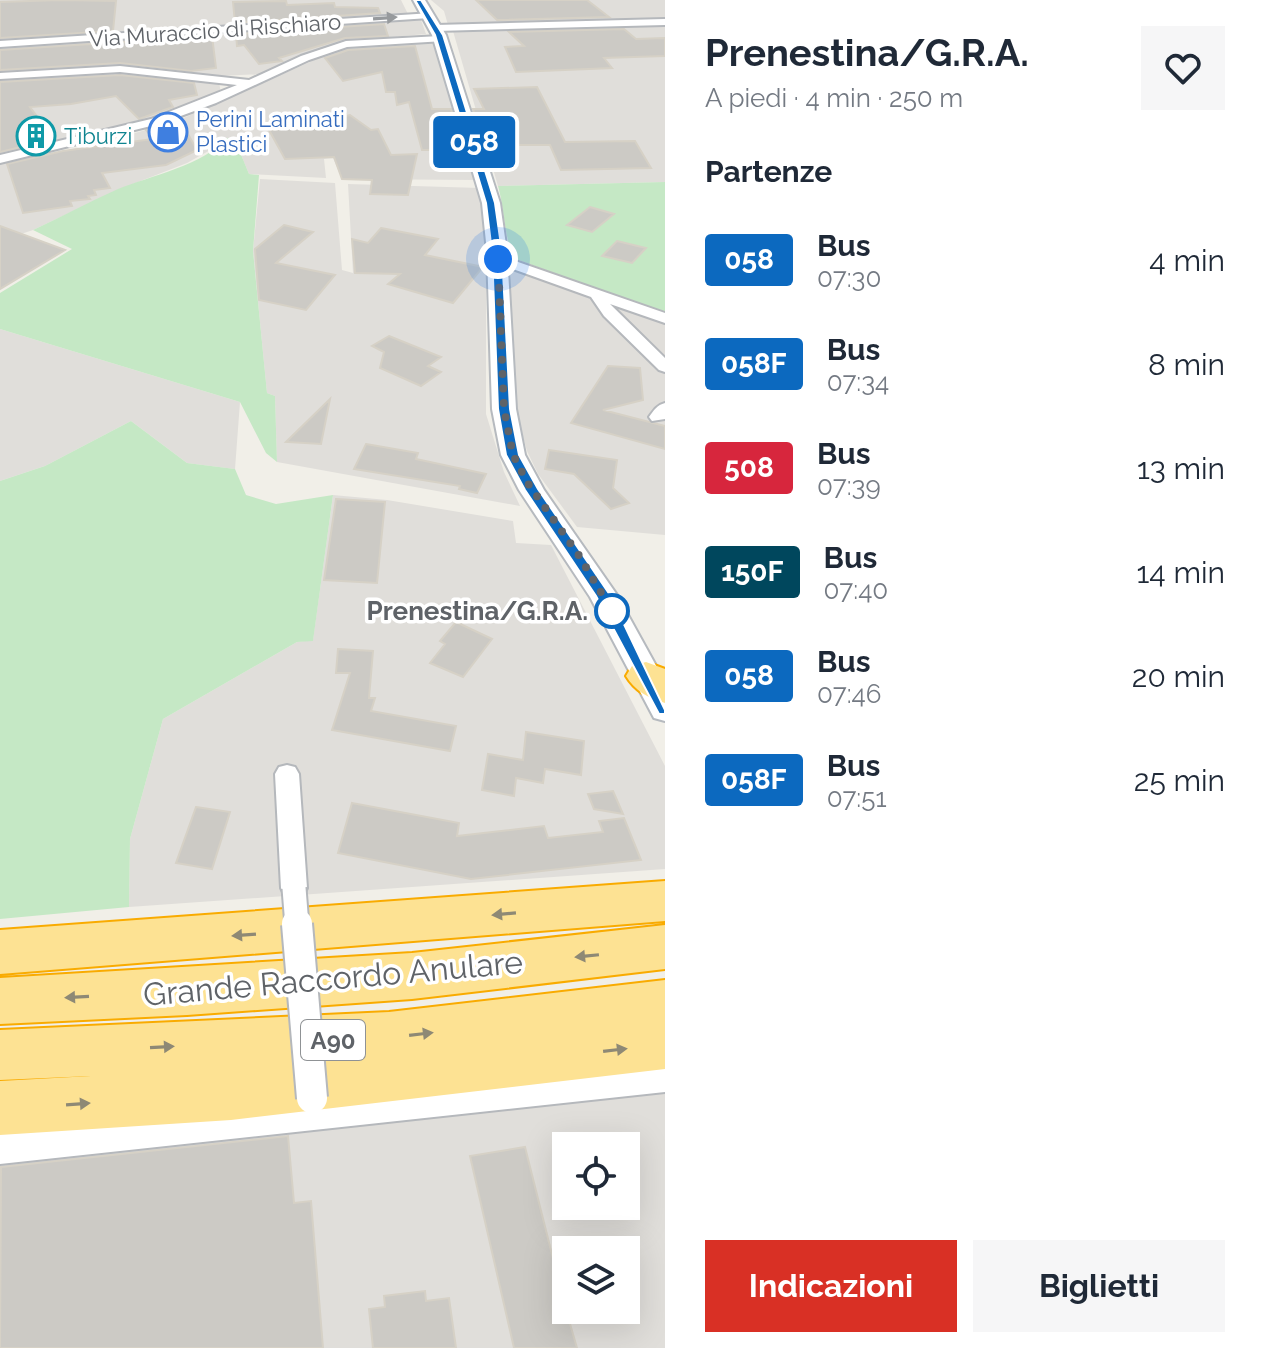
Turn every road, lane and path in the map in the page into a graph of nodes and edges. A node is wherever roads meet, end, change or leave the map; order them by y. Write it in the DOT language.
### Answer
graph roads {
  1 [pos="419,0"];
  2 [pos="665,22"];
  3 [pos="435,27"];
  4 [pos="0,44"];
  5 [pos="0,76"];
  6 [pos="249,83"];
  7 [pos="0,159"];
  8 [pos="498,259"];
  9 [pos="595,292"];
  10 [pos="665,318"];
  11 [pos="665,367"];
  12 [pos="659,691"];
  13 [pos="287,774"];
  14 [pos="665,901"];
  15 [pos="665,947"];
  16 [pos="15,948"];
  17 [pos="0,1001"];
  18 [pos="665,1004"];
  19 [pos="665,1044"];
  20 [pos="0,1055"];
  21 [pos="665,1078"];
  22 [pos="0,1108"];
  23 [pos="313,1108"];
  24 [pos="0,1149"];
  1 -- 3 [label="main road"];
  2 -- 3 [label="street"];
  4 -- 3 [label="street, Via Muraccio di Rischiaro, one-way"];
  3 -- 6 [label="street"];
  3 -- 8 [label="main road"];
  5 -- 6 [label="street"];
  6 -- 7 [label="street"];
  8 -- 9 [label="street"];
  8 -- 12 [label="main road"];
  9 -- 10 [label="street"];
  9 -- 11 [label="street"];
  13 -- 23 [label="street, bridge"];
  14 -- 16 [label="highway, one-way"];
  15 -- 17 [label="highway, Grande Raccordo Anulare / A90, one-way"];
  20 -- 18 [label="highway, Grande Raccordo Anulare / A90, one-way"];
  22 -- 19 [label="highway, one-way"];
  21 -- 23 [label="street"];
  23 -- 24 [label="street"];
}
